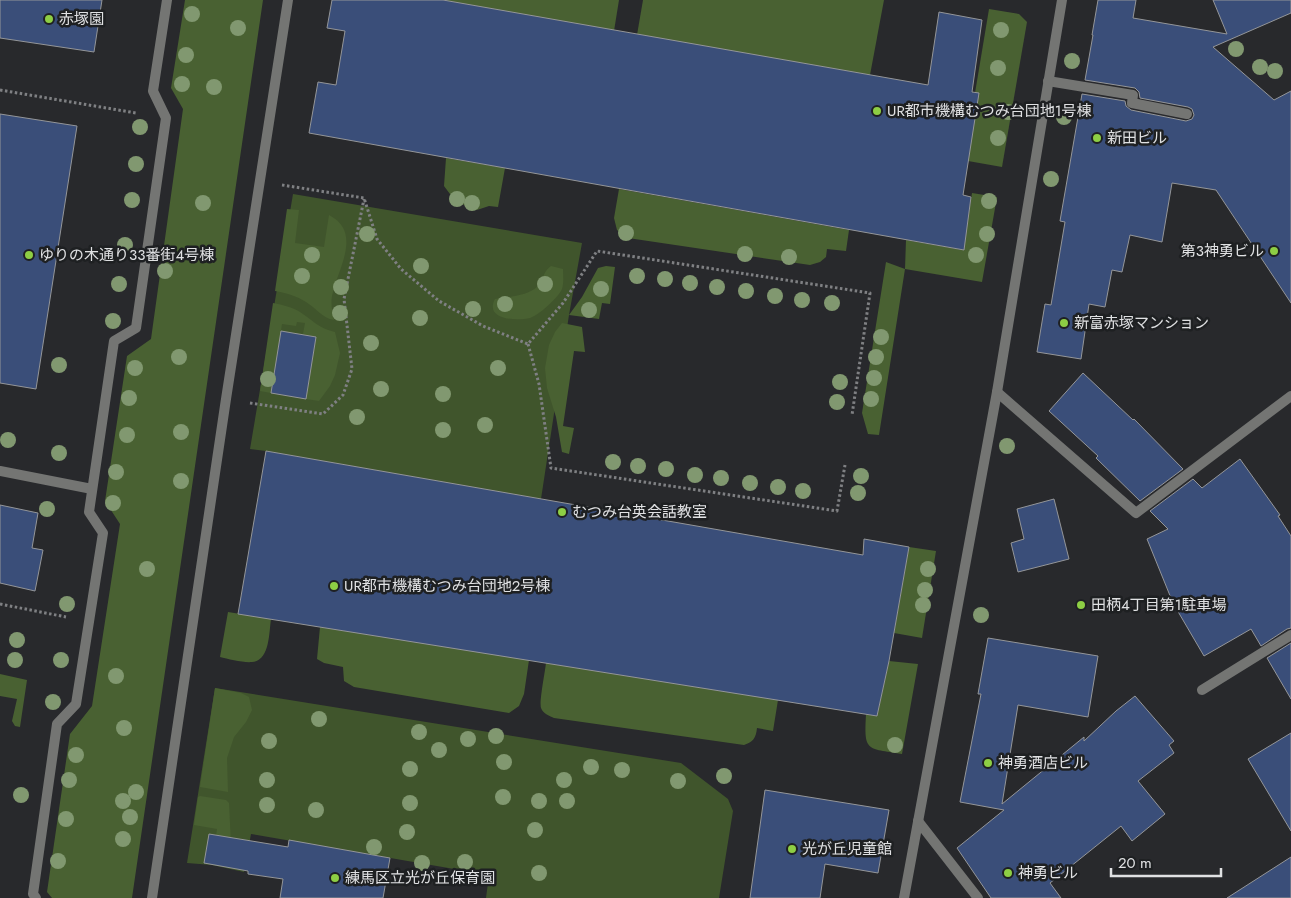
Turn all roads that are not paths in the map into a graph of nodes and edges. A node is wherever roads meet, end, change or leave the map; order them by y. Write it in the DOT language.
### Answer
graph roads {
  1 [pos="167,0"];
  2 [pos="288,0"];
  3 [pos="1062,0"];
  4 [pos="1048,81"];
  5 [pos="1187,114"];
  6 [pos="996,392"];
  7 [pos="1291,396"];
  8 [pos="0,471"];
  9 [pos="92,489"];
  10 [pos="1291,635"];
  11 [pos="1202,690"];
  12 [pos="918,821"];
  13 [pos="36,898"];
  14 [pos="152,898"];
  15 [pos="904,898"];
  16 [pos="978,898"];
  1 -- 9 [label="street"];
  2 -- 14 [label="street"];
  3 -- 4 [label="street"];
  4 -- 5 [label="street"];
  4 -- 6 [label="street"];
  6 -- 7 [label="street"];
  6 -- 12 [label="street"];
  8 -- 9 [label="street"];
  9 -- 13 [label="street"];
  10 -- 11 [label="street"];
  12 -- 15 [label="street"];
  12 -- 16 [label="street"];
}
